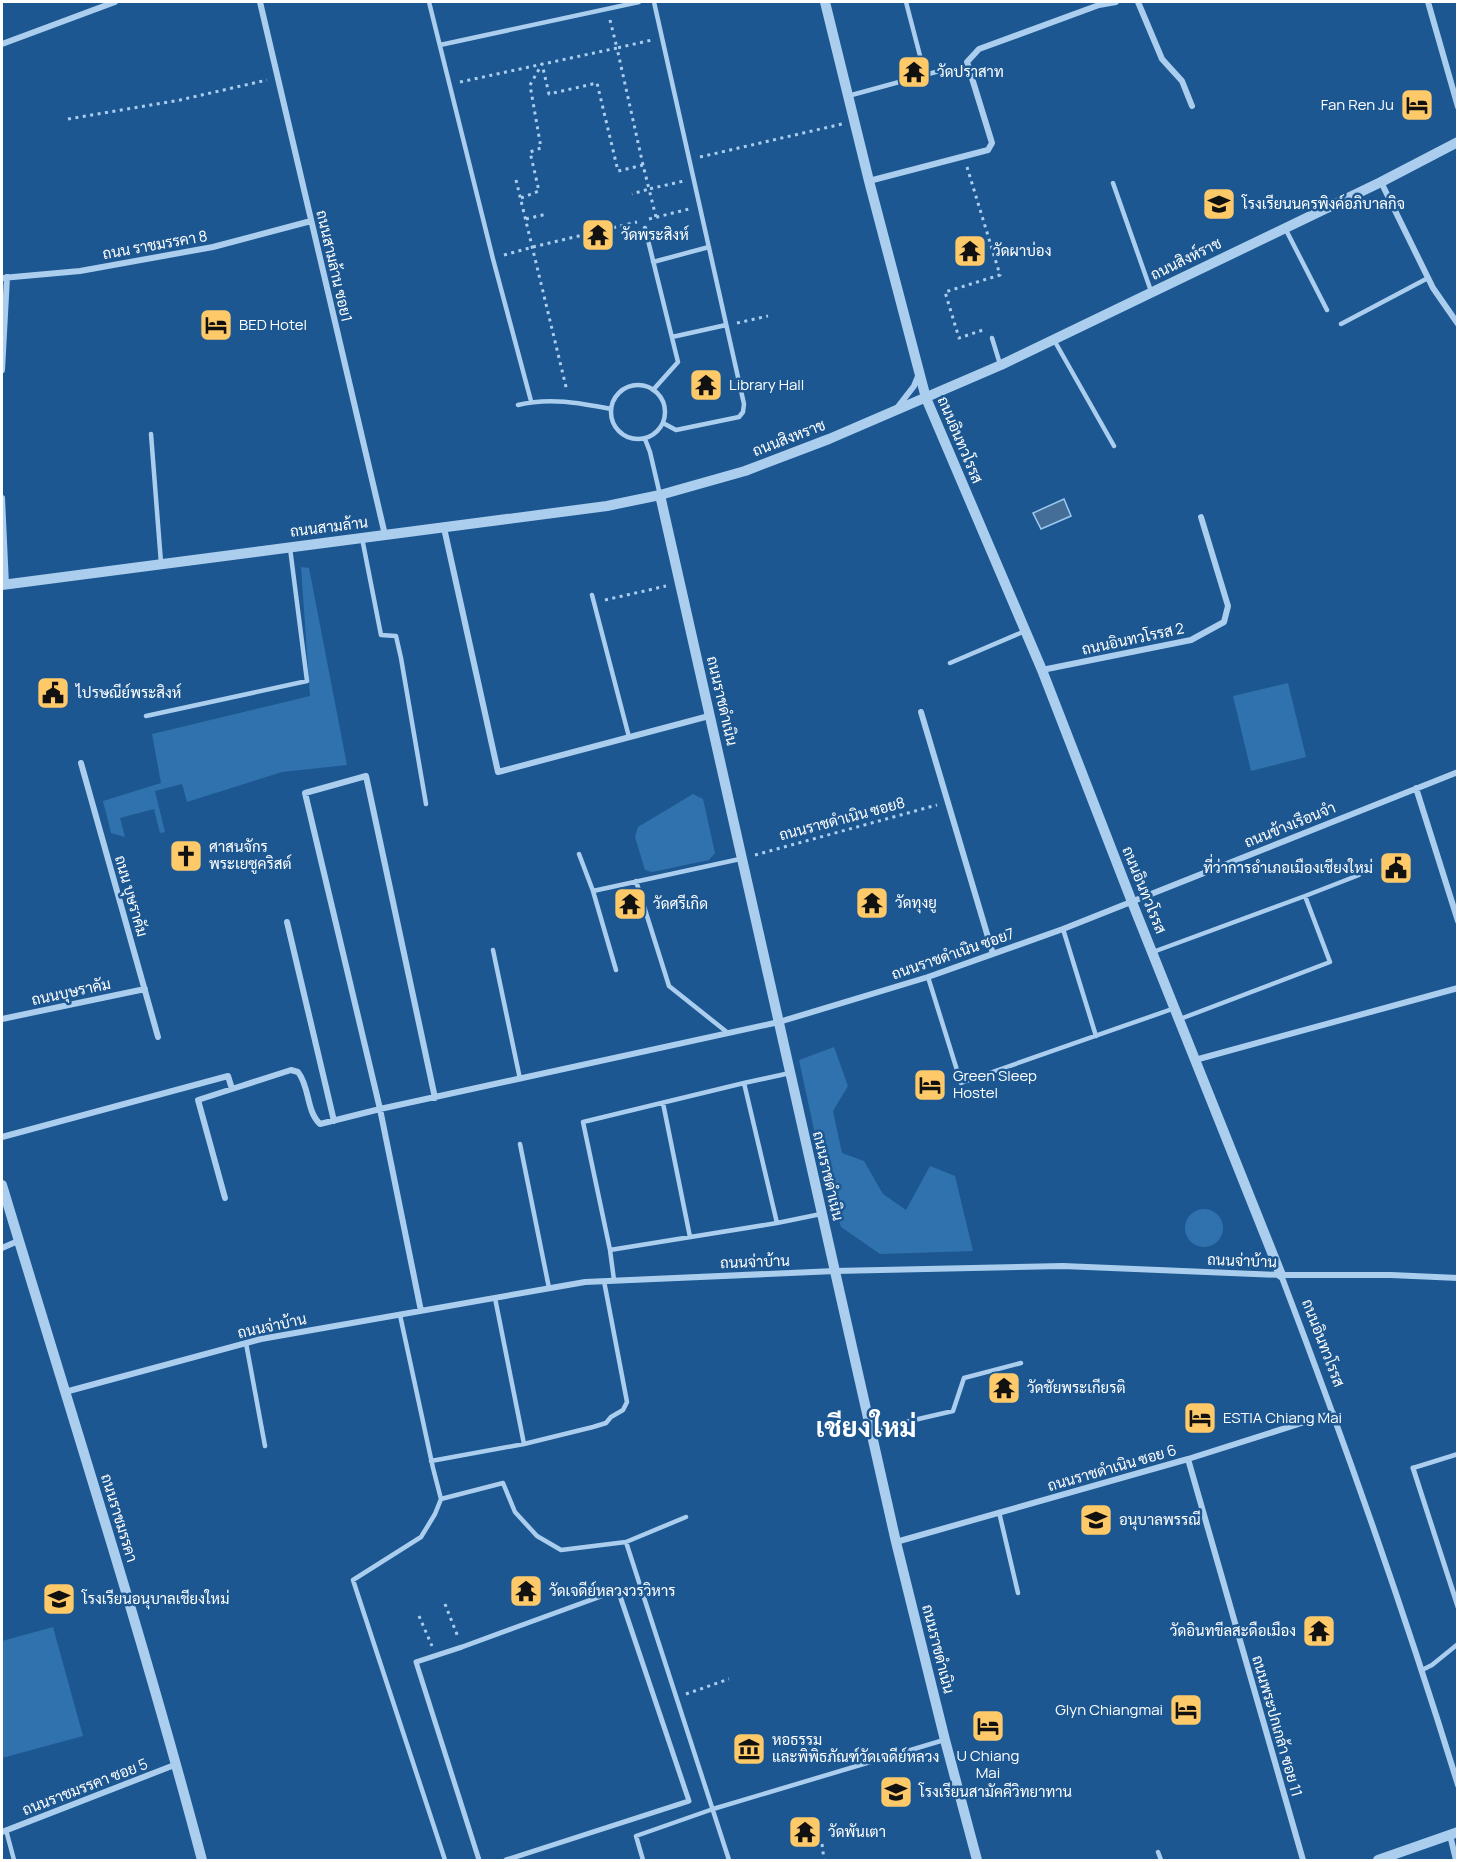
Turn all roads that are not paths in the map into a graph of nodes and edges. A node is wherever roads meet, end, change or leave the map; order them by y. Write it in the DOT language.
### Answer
graph roads {
  1 [pos="115,2"];
  2 [pos="260,2"];
  3 [pos="429,2"];
  4 [pos="639,2"];
  5 [pos="654,2"];
  6 [pos="825,2"];
  7 [pos="906,2"];
  8 [pos="1116,2"];
  9 [pos="1138,2"];
  10 [pos="1428,2"];
  11 [pos="1099,4"];
  12 [pos="2,44"];
  13 [pos="440,45"];
  14 [pos="943,70"];
  15 [pos="926,75"];
  16 [pos="848,96"];
  17 [pos="1192,106"];
  18 [pos="1458,107"];
  19 [pos="1458,142"];
  20 [pos="869,182"];
  21 [pos="1381,182"];
  22 [pos="1113,183"];
  23 [pos="311,221"];
  24 [pos="1285,227"];
  25 [pos="645,228"];
  26 [pos="709,247"];
  27 [pos="653,262"];
  28 [pos="4,277"];
  29 [pos="1428,278"];
  30 [pos="1152,292"];
  31 [pos="1327,310"];
  32 [pos="1341,324"];
  33 [pos="1458,324"];
  34 [pos="726,325"];
  35 [pos="672,337"];
  36 [pos="992,338"];
  37 [pos="1054,340"];
  38 [pos="1001,365"];
  39 [pos="2,370"];
  40 [pos="920,373"];
  41 [pos="653,390"];
  42 [pos="926,398"];
  43 [pos="531,402"];
  44 [pos="518,405"];
  45 [pos="611,409"];
  46 [pos="895,411"];
  47 [pos="663,423"];
  48 [pos="151,434"];
  49 [pos="645,438"];
  50 [pos="1113,446"];
  51 [pos="660,495"];
  52 [pos="2,498"];
  53 [pos="1201,517"];
  54 [pos="444,528"];
  55 [pos="385,535"];
  56 [pos="363,538"];
  57 [pos="290,548"];
  58 [pos="161,565"];
  59 [pos="4,585"];
  60 [pos="592,595"];
  61 [pos="1025,631"];
  62 [pos="950,663"];
  63 [pos="1042,670"];
  64 [pos="921,712"];
  65 [pos="710,716"];
  66 [pos="146,717"];
  67 [pos="629,738"];
  68 [pos="81,763"];
  69 [pos="1458,771"];
  70 [pos="1416,788"];
  71 [pos="426,804"];
  72 [pos="579,854"];
  73 [pos="742,859"];
  74 [pos="1359,875"];
  75 [pos="636,881"];
  76 [pos="593,891"];
  77 [pos="1305,896"];
  78 [pos="1132,902"];
  79 [pos="1458,921"];
  80 [pos="287,922"];
  81 [pos="1063,929"];
  82 [pos="493,950"];
  83 [pos="1153,952"];
  84 [pos="993,954"];
  85 [pos="616,970"];
  86 [pos="928,977"];
  87 [pos="1458,988"];
  88 [pos="145,989"];
  89 [pos="1175,1008"];
  90 [pos="2,1019"];
  91 [pos="1180,1019"];
  92 [pos="778,1022"];
  93 [pos="728,1033"];
  94 [pos="1096,1036"];
  95 [pos="158,1037"];
  96 [pos="1195,1060"];
  97 [pos="790,1073"];
  98 [pos="520,1079"];
  99 [pos="744,1083"];
  100 [pos="232,1089"];
  101 [pos="435,1098"];
  102 [pos="663,1103"];
  103 [pos="380,1110"];
  104 [pos="334,1121"];
  105 [pos="2,1137"];
  106 [pos="520,1144"];
  107 [pos="2,1185"];
  108 [pos="225,1198"];
  109 [pos="822,1214"];
  110 [pos="777,1223"];
  111 [pos="690,1237"];
  112 [pos="18,1241"];
  113 [pos="2,1248"];
  114 [pos="610,1250"];
  115 [pos="835,1271"];
  116 [pos="1281,1275"];
  117 [pos="1458,1278"];
  118 [pos="614,1280"];
  119 [pos="604,1281"];
  120 [pos="549,1288"];
  121 [pos="495,1298"];
  122 [pos="422,1311"];
  123 [pos="400,1315"];
  124 [pos="246,1343"];
  125 [pos="1021,1363"];
  126 [pos="65,1392"];
  127 [pos="1333,1413"];
  128 [pos="871,1430"];
  129 [pos="524,1444"];
  130 [pos="265,1446"];
  131 [pos="1458,1454"];
  132 [pos="1188,1459"];
  133 [pos="431,1461"];
  134 [pos="1413,1468"];
  135 [pos="441,1498"];
  136 [pos="999,1512"];
  137 [pos="686,1517"];
  138 [pos="626,1542"];
  139 [pos="896,1542"];
  140 [pos="1018,1593"];
  141 [pos="1458,1608"];
  142 [pos="1458,1644"];
  143 [pos="1422,1670"];
  144 [pos="945,1740"];
  145 [pos="177,1764"];
  146 [pos="1458,1785"];
  147 [pos="712,1809"];
  148 [pos="4,1831"];
  149 [pos="1454,1833"];
  150 [pos="1158,1852"];
  151 [pos="1385,1859"];
  152 [pos="14,1860"];
  153 [pos="202,1860"];
  154 [pos="445,1860"];
  155 [pos="479,1860"];
  156 [pos="506,1860"];
  157 [pos="644,1860"];
  158 [pos="729,1860"];
  159 [pos="977,1860"];
  160 [pos="1161,1860"];
  161 [pos="1303,1860"];
  162 [pos="1456,1860"];
  1 -- 12 [label="street"];
  2 -- 23 [label="street, ถนนสามล้าน ซอย1"];
  3 -- 13 [label="lane"];
  4 -- 13 [label="lane"];
  5 -- 26 [label="lane"];
  6 -- 16 [label="street, ถนนอินทวโรรส"];
  7 -- 15 [label="lane"];
  8 -- 11 [label="street"];
  9 -- 17 [label="street"];
  10 -- 18 [label="street"];
  11 -- 20 [label="street"];
  13 -- 43 [label="lane"];
  14 -- 15 [label="lane"];
  15 -- 16 [label="lane"];
  16 -- 20 [label="street, ถนนอินทวโรรส"];
  19 -- 21 [label="street, ถนนสิงห์ราช"];
  20 -- 40 [label="street, ถนนอินทวโรรส"];
  21 -- 24 [label="street, ถนนสิงห์ราช"];
  21 -- 29 [label="street"];
  22 -- 30 [label="lane"];
  23 -- 28 [label="street, ถนน ราชมรรคา 8"];
  23 -- 55 [label="street, ถนนสามล้าน ซอย1"];
  24 -- 30 [label="street, ถนนสิงห์ราช"];
  24 -- 31 [label="lane"];
  25 -- 27 [label="lane"];
  26 -- 27 [label="lane"];
  26 -- 34 [label="lane"];
  27 -- 35 [label="lane"];
  28 -- 39 [label="street"];
  29 -- 32 [label="lane"];
  29 -- 33 [label="street"];
  30 -- 37 [label="street, ถนนสิงห์ราช"];
  34 -- 35 [label="lane"];
  34 -- 47 [label="lane"];
  35 -- 41 [label="lane"];
  36 -- 38 [label="lane"];
  37 -- 38 [label="street, ถนนสิงห์ราช"];
  37 -- 50 [label="lane"];
  38 -- 42 [label="street, ถนนสิงห์ราช"];
  40 -- 42 [label="street, ถนนอินทวโรรส"];
  40 -- 46 [label="street"];
  41 -- 45 [label="lane"];
  41 -- 47 [label="lane"];
  42 -- 46 [label="street, ถนนสิงหราช"];
  42 -- 61 [label="street, ถนนอินทวโรรส"];
  43 -- 44 [label="lane"];
  43 -- 45 [label="lane"];
  45 -- 49 [label="lane"];
  46 -- 51 [label="street, ถนนสิงหราช"];
  47 -- 49 [label="lane"];
  48 -- 58 [label="lane"];
  49 -- 51 [label="lane"];
  51 -- 54 [label="street, ถนนสามล้าน"];
  51 -- 65 [label="street, ถนนราชดำเนิน"];
  52 -- 59 [label="street"];
  53 -- 63 [label="street, ถนนอินทวโรรส 2"];
  54 -- 55 [label="street, ถนนสามล้าน"];
  54 -- 67 [label="street"];
  55 -- 56 [label="street, ถนนสามล้าน"];
  56 -- 57 [label="street, ถนนสามล้าน"];
  56 -- 71 [label="lane"];
  57 -- 58 [label="street, ถนนสามล้าน"];
  57 -- 66 [label="lane"];
  58 -- 59 [label="street, ถนนสามล้าน"];
  60 -- 67 [label="lane"];
  61 -- 62 [label="lane"];
  61 -- 63 [label="street, ถนนอินทวโรรส"];
  63 -- 78 [label="street, ถนนอินทวโรรส"];
  64 -- 84 [label="street"];
  65 -- 67 [label="street"];
  65 -- 73 [label="street, ถนนราชดำเนิน"];
  68 -- 88 [label="street, ถนน บุษราคัม"];
  69 -- 70 [label="street, ถนนข้างเรือนจำ"];
  70 -- 78 [label="street, ถนนข้างเรือนจำ"];
  70 -- 79 [label="street"];
  72 -- 76 [label="lane"];
  73 -- 75 [label="lane"];
  73 -- 92 [label="street, ถนนราชดำเนิน"];
  74 -- 77 [label="lane"];
  75 -- 76 [label="lane"];
  75 -- 93 [label="lane"];
  76 -- 85 [label="lane"];
  77 -- 83 [label="lane"];
  77 -- 91 [label="lane"];
  78 -- 81 [label="street, ถนนราชดำเนิน ซอย7"];
  78 -- 83 [label="street, ถนนอินทวโรรส"];
  80 -- 104 [label="street"];
  81 -- 84 [label="street, ถนนราชดำเนิน ซอย7"];
  81 -- 94 [label="lane"];
  82 -- 98 [label="lane"];
  83 -- 89 [label="street, ถนนอินทวโรรส"];
  84 -- 86 [label="street, ถนนราชดำเนิน ซอย7"];
  86 -- 92 [label="street, ถนนราชดำเนิน ซอย7"];
  86 -- 94 [label="lane"];
  87 -- 96 [label="street"];
  88 -- 90 [label="street, ถนนบุษราคัม"];
  88 -- 95 [label="street, ถนน บุษราคัม"];
  89 -- 91 [label="street, ถนนอินทวโรรส"];
  89 -- 94 [label="lane"];
  91 -- 96 [label="street, ถนนอินทวโรรส"];
  92 -- 93 [label="street, ถนนราชดำเนิน ซอย7"];
  92 -- 97 [label="street, ถนนราชดำเนิน"];
  93 -- 98 [label="street, ถนนราชดำเนิน ซอย7"];
  96 -- 116 [label="street, ถนนอินทวโรรส"];
  97 -- 99 [label="lane"];
  97 -- 109 [label="street, ถนนราชดำเนิน"];
  98 -- 101 [label="street, ถนนราชดำเนิน ซอย7"];
  99 -- 102 [label="lane"];
  99 -- 110 [label="lane"];
  100 -- 104 [label="street"];
  100 -- 105 [label="street"];
  100 -- 108 [label="street"];
  101 -- 103 [label="street, ถนนราชดำเนิน ซอย7"];
  101 -- 103 [label="street"];
  102 -- 111 [label="lane"];
  102 -- 114 [label="lane"];
  103 -- 104 [label="street, ถนนราชดำเนิน ซอย7"];
  103 -- 122 [label="street"];
  106 -- 120 [label="lane"];
  107 -- 112 [label="street, ถนนราชมรรคา"];
  109 -- 110 [label="lane"];
  109 -- 115 [label="street, ถนนราชดำเนิน"];
  110 -- 111 [label="lane"];
  111 -- 114 [label="lane"];
  112 -- 113 [label="street"];
  112 -- 126 [label="street, ถนนราชมรรคา"];
  114 -- 118 [label="lane"];
  115 -- 116 [label="street, ถนนจ่าบ้าน"];
  115 -- 118 [label="street, ถนนจ่าบ้าน"];
  115 -- 128 [label="street, ถนนราชดำเนิน"];
  116 -- 117 [label="street, ถนนจ่าบ้าน"];
  116 -- 127 [label="street, ถนนอินทวโรรส"];
  118 -- 119 [label="street, ถนนจ่าบ้าน"];
  119 -- 120 [label="street, ถนนจ่าบ้าน"];
  119 -- 129 [label="lane"];
  120 -- 121 [label="street, ถนนจ่าบ้าน"];
  121 -- 122 [label="street, ถนนจ่าบ้าน"];
  121 -- 129 [label="lane"];
  122 -- 123 [label="street, ถนนจ่าบ้าน"];
  123 -- 124 [label="street, ถนนจ่าบ้าน"];
  123 -- 133 [label="lane"];
  124 -- 126 [label="street, ถนนจ่าบ้าน"];
  124 -- 130 [label="lane"];
  125 -- 128 [label="lane"];
  126 -- 145 [label="street, ถนนราชมรรคา"];
  127 -- 132 [label="street, ถนนราชดำเนิน ซอย 6"];
  127 -- 143 [label="street, ถนนอินทวโรรส"];
  128 -- 139 [label="street, ถนนราชดำเนิน"];
  129 -- 133 [label="lane"];
  131 -- 134 [label="lane"];
  132 -- 136 [label="street, ถนนราชดำเนิน ซอย 6"];
  132 -- 161 [label="street, ถนนพระปกเกล้า ซอย 11"];
  133 -- 135 [label="lane"];
  134 -- 141 [label="street"];
  135 -- 138 [label="lane"];
  135 -- 154 [label="lane"];
  136 -- 139 [label="street, ถนนราชดำเนิน ซอย 6"];
  136 -- 140 [label="lane"];
  137 -- 138 [label="lane"];
  138 -- 147 [label="lane"];
  139 -- 144 [label="street, ถนนราชดำเนิน"];
  142 -- 143 [label="lane"];
  143 -- 146 [label="street, ถนนอินทวโรรส"];
  144 -- 147 [label="lane"];
  144 -- 159 [label="street, ถนนราชดำเนิน"];
  145 -- 148 [label="street, ถนนราชมรรคา ซอย 5"];
  145 -- 153 [label="street, ถนนราชมรรคา"];
  147 -- 157 [label="lane"];
  147 -- 158 [label="lane"];
  148 -- 152 [label="lane"];
  149 -- 151 [label="street"];
  149 -- 162 [label="street"];
  150 -- 160 [label="lane"];
  155 -- 156 [label="street"];
}
